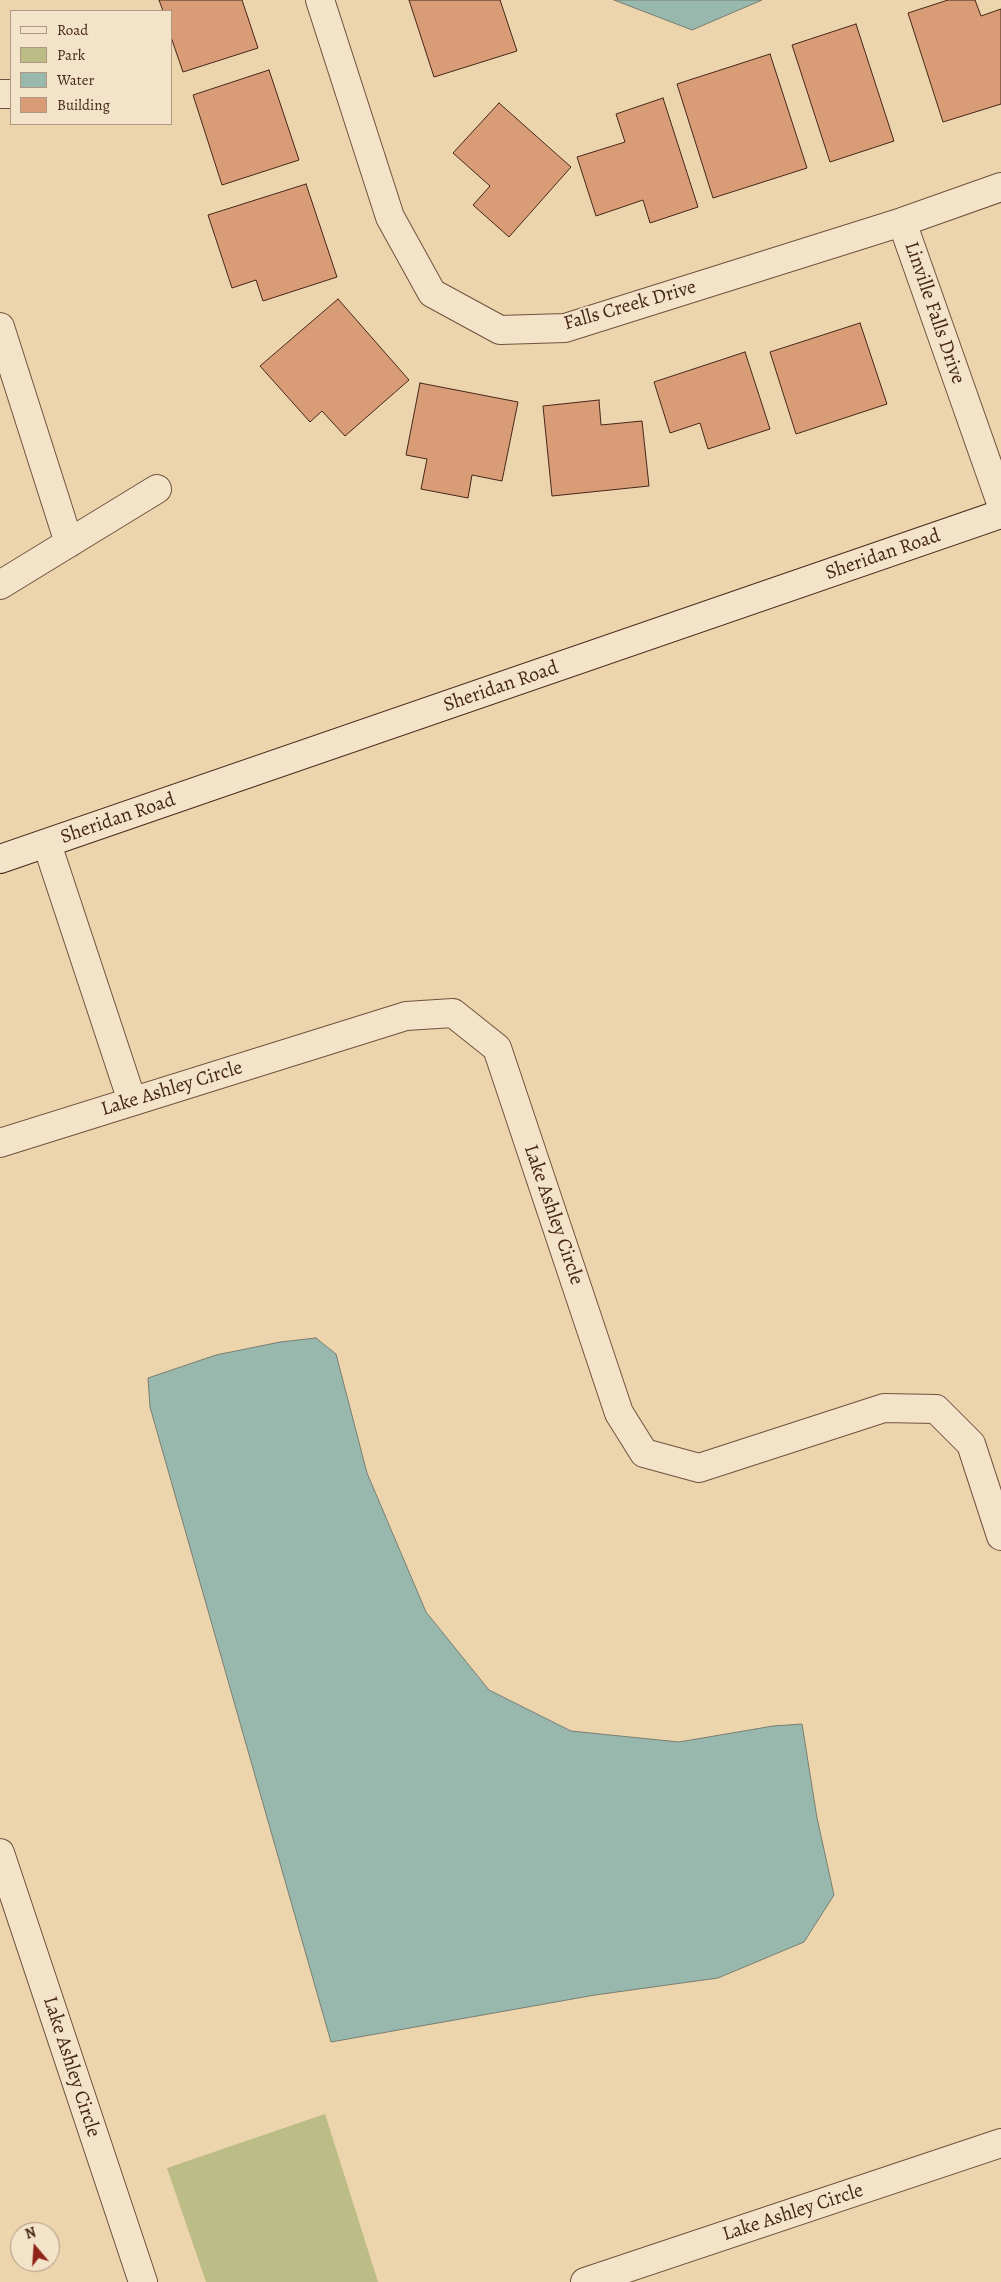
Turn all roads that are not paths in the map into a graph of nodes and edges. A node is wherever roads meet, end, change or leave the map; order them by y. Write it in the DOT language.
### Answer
graph roads {
  1 [pos="320,0"];
  2 [pos="1001,187"];
  3 [pos="902,222"];
  4 [pos="0,327"];
  5 [pos="157,489"];
  6 [pos="1001,503"];
  7 [pos="1001,514"];
  8 [pos="69,543"];
  9 [pos="0,586"];
  10 [pos="47,844"];
  11 [pos="0,859"];
  12 [pos="132,1101"];
  13 [pos="0,1143"];
  14 [pos="1001,1536"];
  15 [pos="0,1852"];
  16 [pos="1001,2143"];
  17 [pos="143,2282"];
  18 [pos="585,2282"];
  1 -- 3 [label="street, Falls Creek Drive"];
  2 -- 3 [label="street, Linville Falls Drive"];
  3 -- 6 [label="street, Linville Falls Drive"];
  4 -- 8 [label="street"];
  5 -- 8 [label="street"];
  7 -- 10 [label="street, Sheridan Road"];
  8 -- 9 [label="street"];
  10 -- 11 [label="street, Sheridan Road"];
  10 -- 12 [label="street"];
  12 -- 13 [label="street, Lake Ashley Circle"];
  12 -- 14 [label="street, Lake Ashley Circle"];
  15 -- 17 [label="street, Lake Ashley Circle"];
  16 -- 18 [label="street, Lake Ashley Circle"];
}
